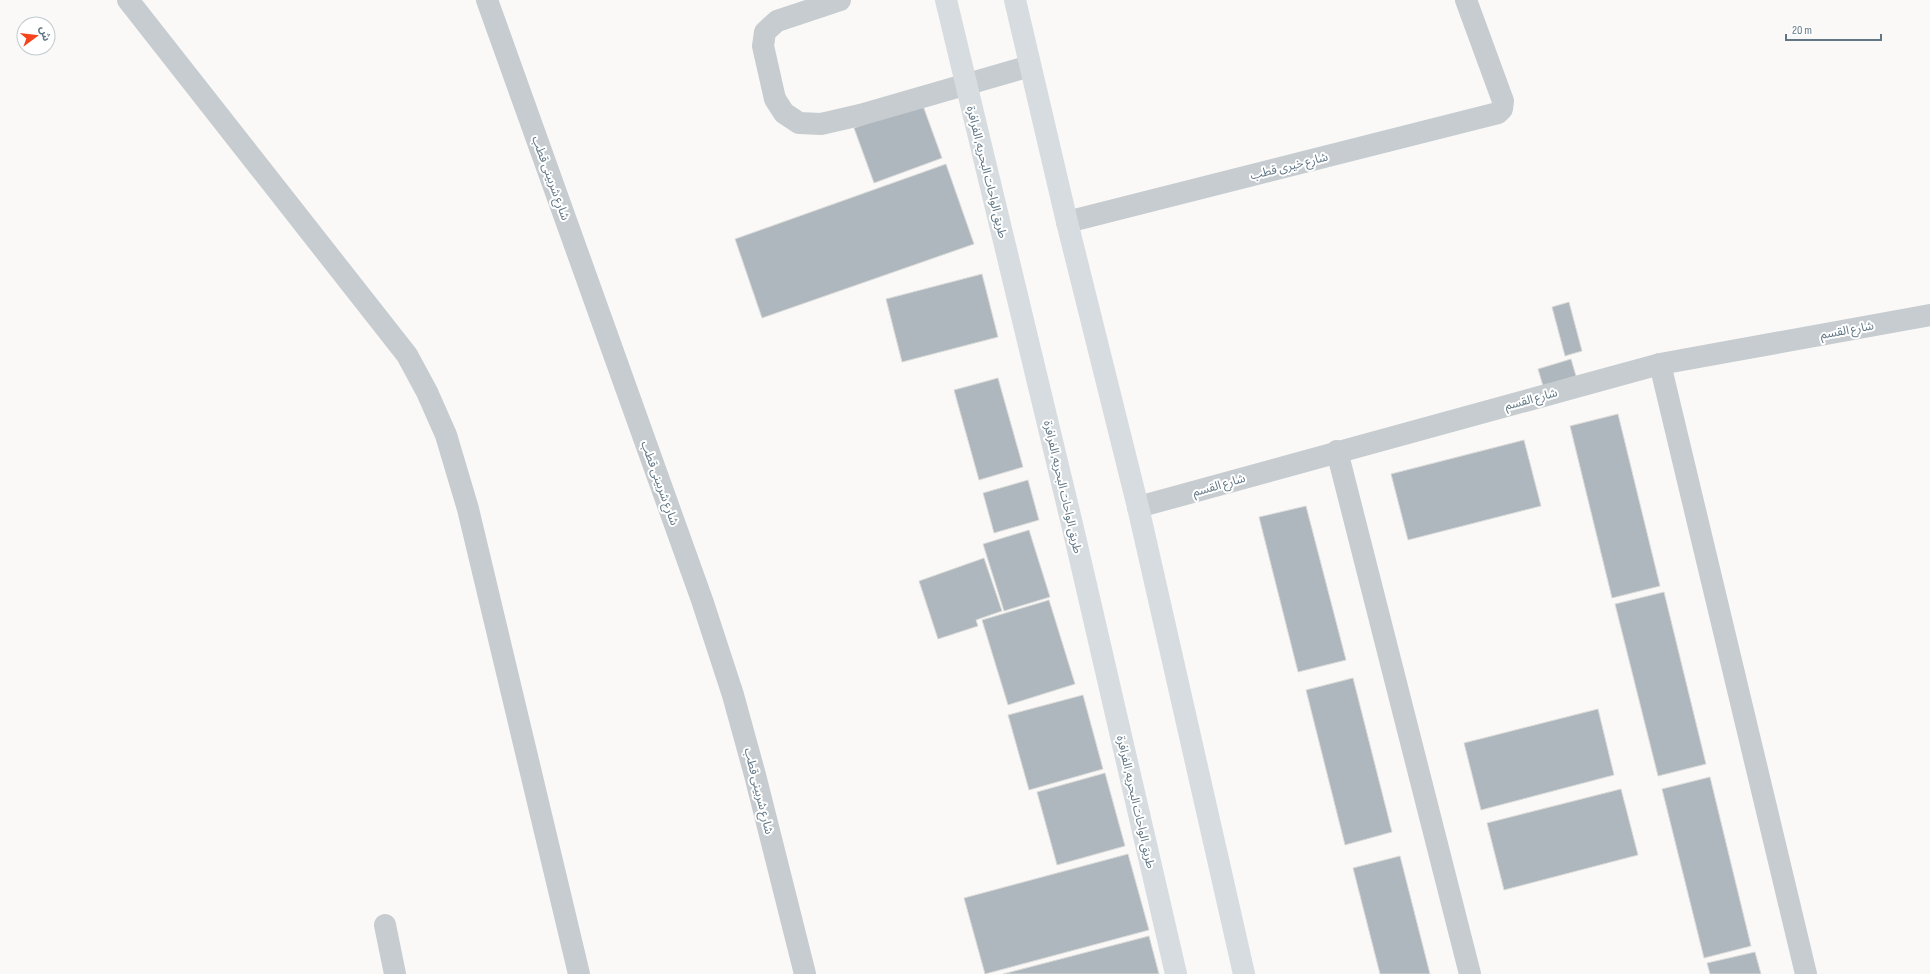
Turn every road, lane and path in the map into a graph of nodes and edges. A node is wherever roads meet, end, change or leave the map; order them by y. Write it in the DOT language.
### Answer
graph roads {
  1 [pos="128,0"];
  2 [pos="487,0"];
  3 [pos="840,0"];
  4 [pos="946,0"];
  5 [pos="1015,0"];
  6 [pos="1466,0"];
  7 [pos="1030,66"];
  8 [pos="966,85"];
  9 [pos="1067,222"];
  10 [pos="1930,315"];
  11 [pos="1660,364"];
  12 [pos="1337,451"];
  13 [pos="1138,507"];
  14 [pos="384,925"];
  15 [pos="395,974"];
  16 [pos="579,974"];
  17 [pos="805,974"];
  18 [pos="1176,974"];
  19 [pos="1244,974"];
  20 [pos="1470,974"];
  21 [pos="1806,974"];
  1 -- 16 [label="street"];
  2 -- 17 [label="street, شارع شربينى قطب"];
  3 -- 8 [label="street"];
  4 -- 8 [label="main road, طريق الواحات البحريه, الفرافرة"];
  5 -- 7 [label="main road"];
  6 -- 9 [label="street, شارع خيرى قطب"];
  7 -- 8 [label="street"];
  7 -- 9 [label="main road"];
  8 -- 18 [label="main road, طريق الواحات البحريه, الفرافرة"];
  9 -- 13 [label="main road"];
  10 -- 11 [label="street, شارع القسم"];
  11 -- 12 [label="street, شارع القسم"];
  11 -- 21 [label="street"];
  12 -- 13 [label="street, شارع القسم"];
  12 -- 20 [label="street"];
  13 -- 19 [label="main road"];
  14 -- 15 [label="street"];
}
